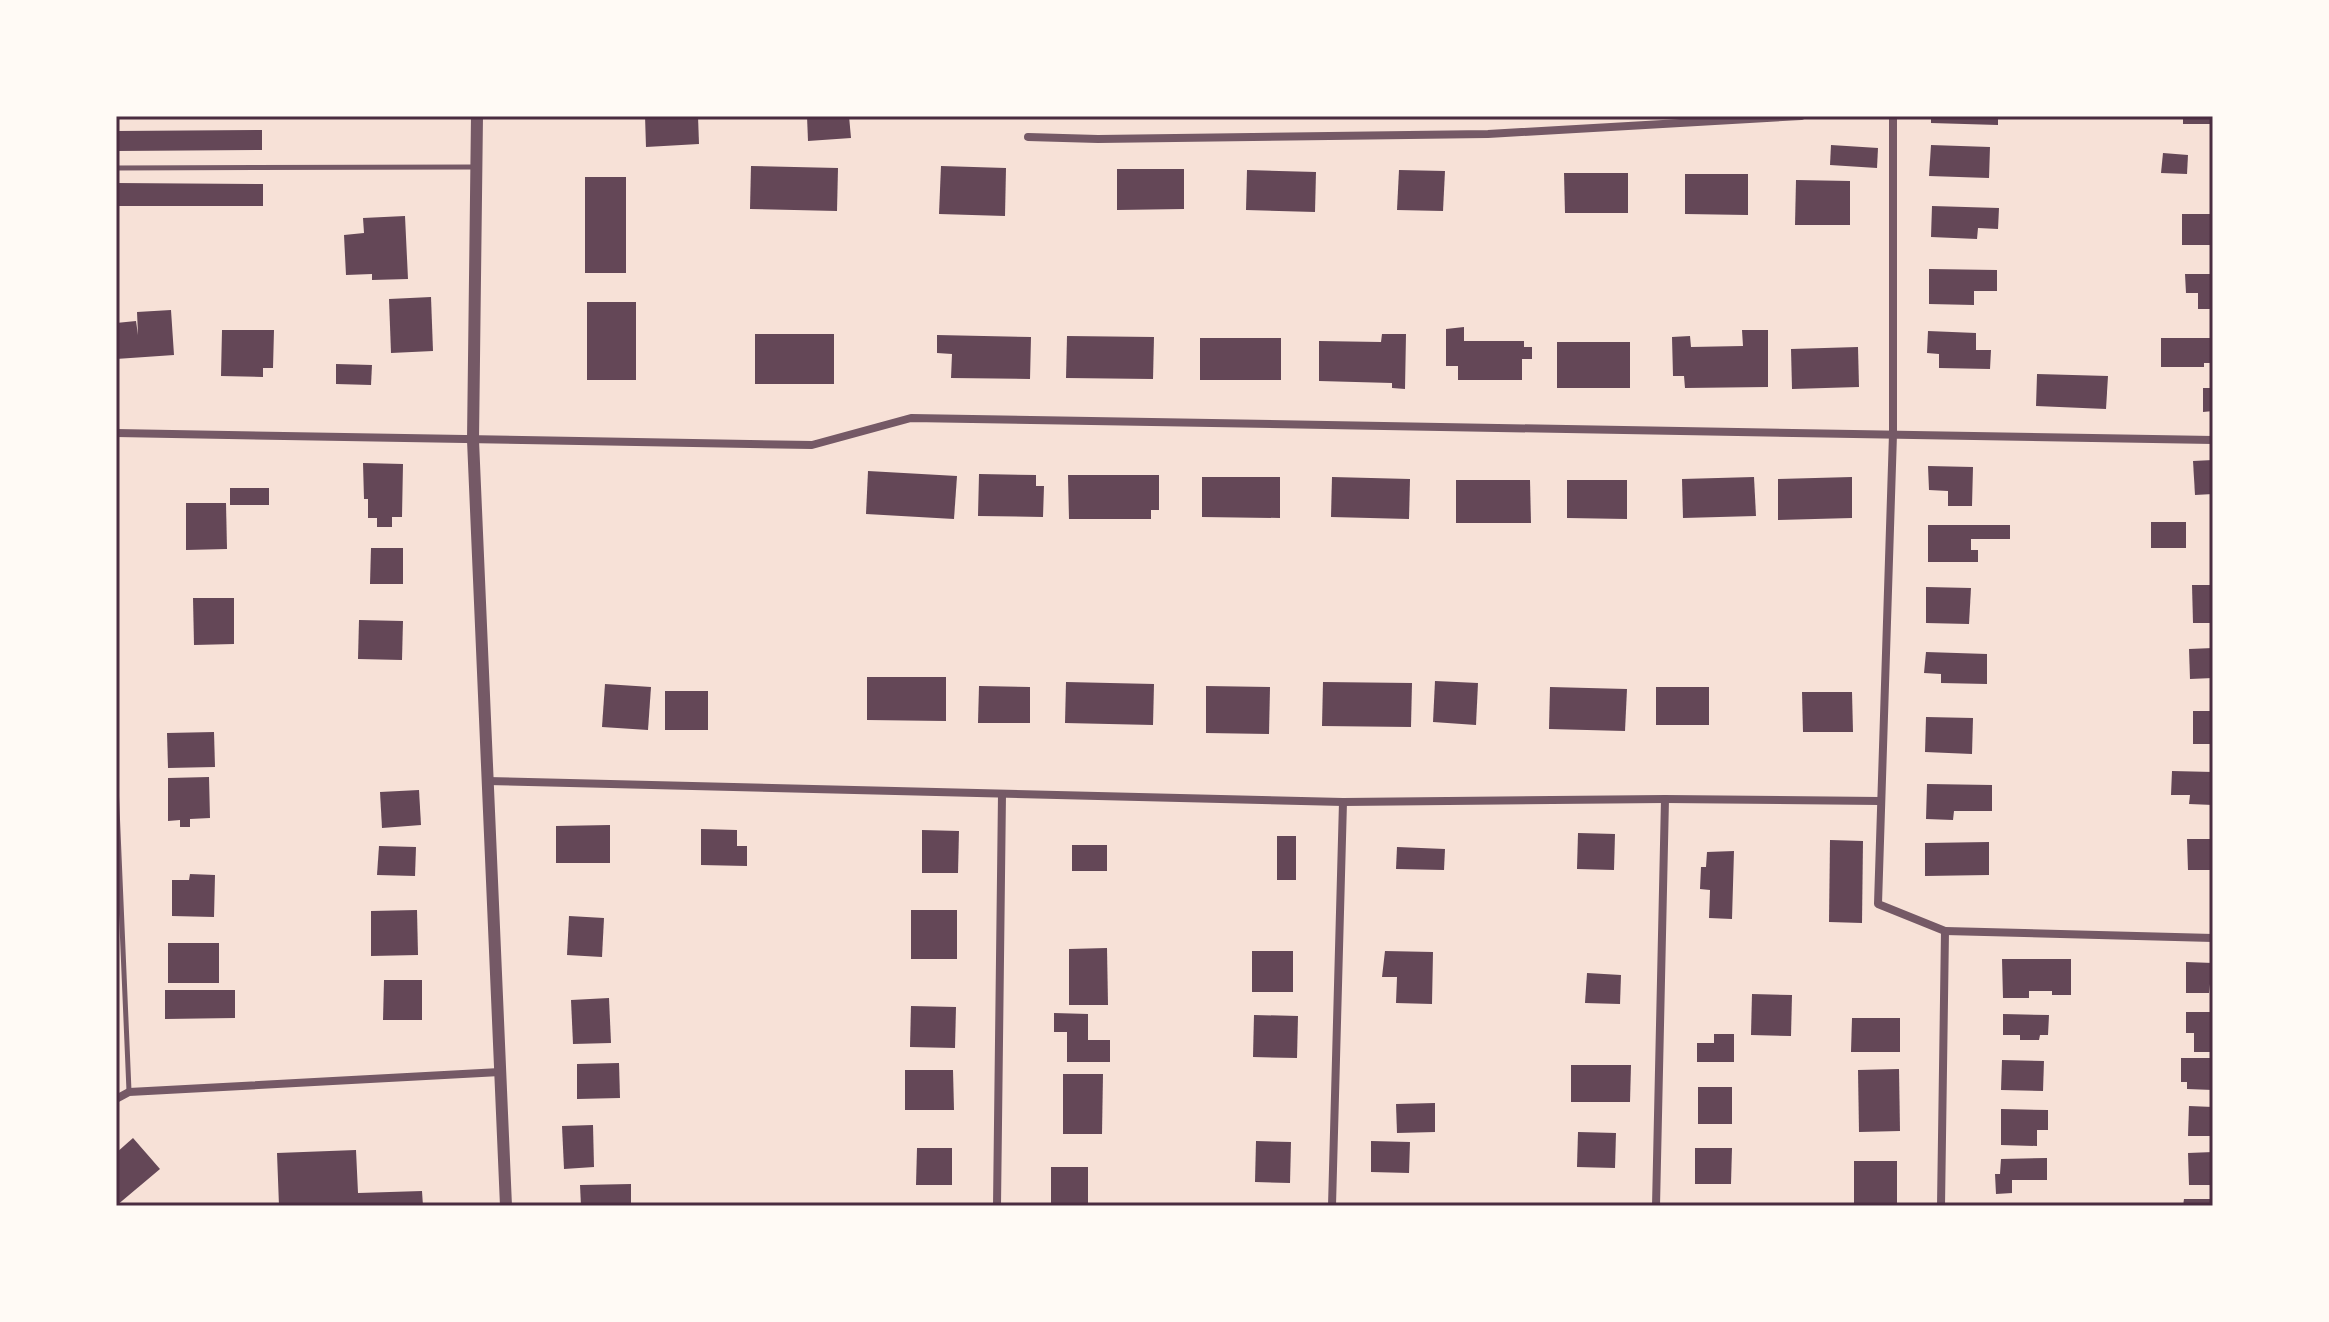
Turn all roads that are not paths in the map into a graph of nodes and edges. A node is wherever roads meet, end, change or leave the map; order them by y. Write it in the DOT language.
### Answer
graph roads {
  1 [pos="477,116"];
  2 [pos="1801,116"];
  3 [pos="1893,116"];
  4 [pos="1028,137"];
  5 [pos="477,167"];
  6 [pos="116,168"];
  7 [pos="116,433"];
  8 [pos="1893,434"];
  9 [pos="473,440"];
  10 [pos="2213,440"];
  11 [pos="487,781"];
  12 [pos="116,784"];
  13 [pos="1002,794"];
  14 [pos="1665,799"];
  15 [pos="1880,801"];
  16 [pos="1343,802"];
  17 [pos="1945,931"];
  18 [pos="2213,938"];
  19 [pos="500,1072"];
  20 [pos="129,1092"];
  21 [pos="116,1099"];
  22 [pos="506,1206"];
  23 [pos="997,1206"];
  24 [pos="1332,1206"];
  25 [pos="1656,1206"];
  26 [pos="1941,1206"];
  1 -- 5 [label="street"];
  2 -- 4 [label="street"];
  3 -- 8 [label="street"];
  5 -- 6 [label="lane"];
  5 -- 9 [label="street"];
  7 -- 9 [label="street"];
  8 -- 9 [label="street"];
  8 -- 10 [label="street"];
  8 -- 15 [label="street"];
  9 -- 11 [label="street"];
  11 -- 13 [label="street"];
  11 -- 19 [label="street"];
  12 -- 20 [label="lane"];
  13 -- 16 [label="street"];
  13 -- 23 [label="street"];
  14 -- 15 [label="street"];
  14 -- 16 [label="street"];
  14 -- 25 [label="street"];
  15 -- 17 [label="street"];
  16 -- 24 [label="street"];
  17 -- 18 [label="street"];
  17 -- 26 [label="street"];
  19 -- 20 [label="street"];
  19 -- 22 [label="street"];
  20 -- 21 [label="street"];
}
